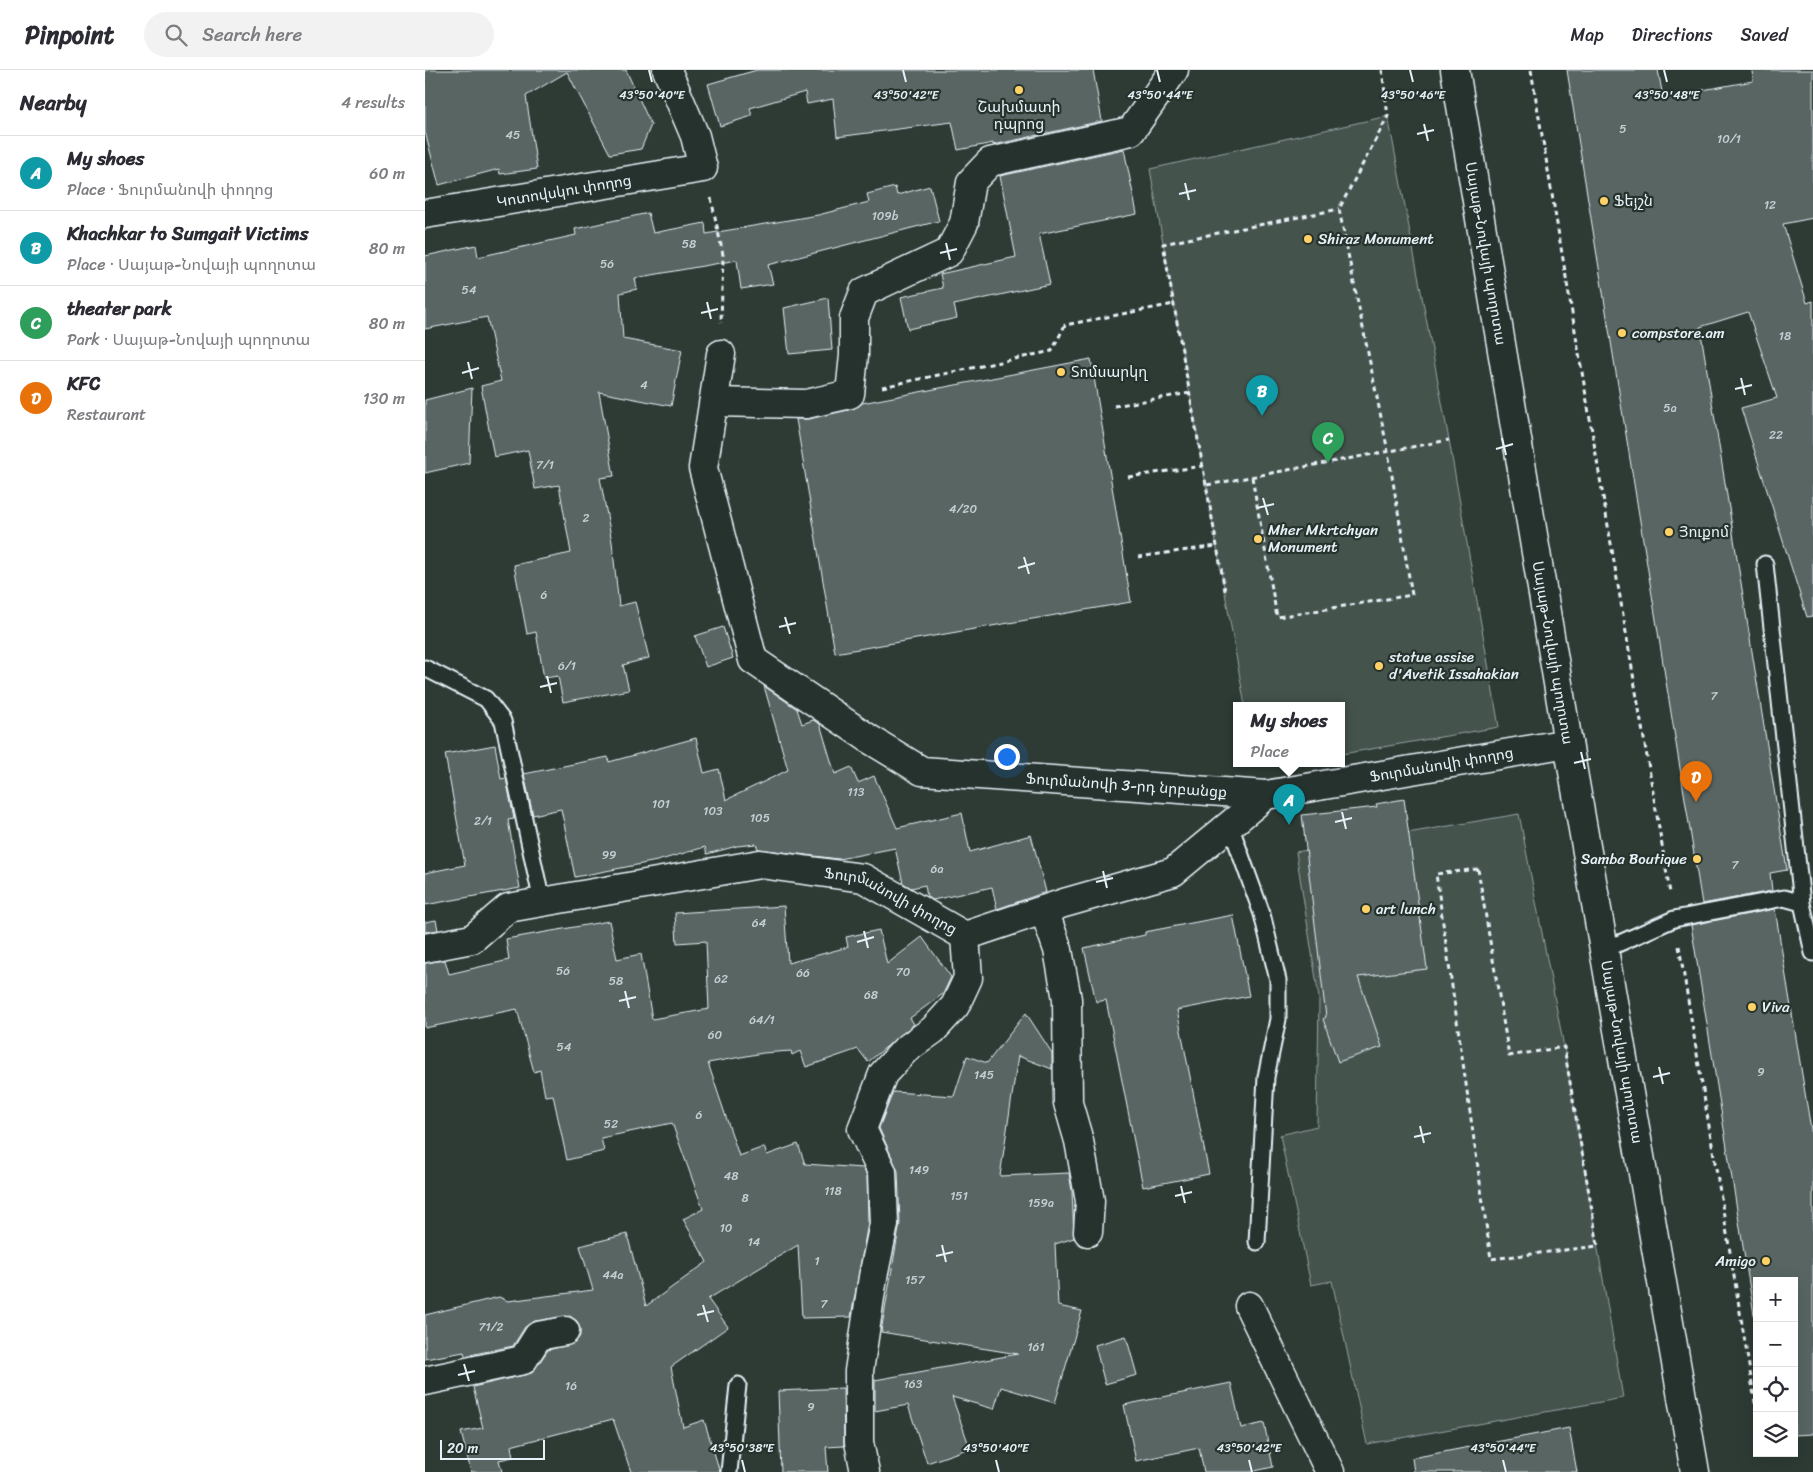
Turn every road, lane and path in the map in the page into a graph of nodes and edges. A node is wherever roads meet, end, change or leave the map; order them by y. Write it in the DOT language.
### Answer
graph roads {
  1 [pos="667,70"];
  2 [pos="1174,70"];
  3 [pos="1382,70"];
  4 [pos="1455,70"];
  5 [pos="1531,70"];
  6 [pos="1339,209"];
  7 [pos="425,214"];
  8 [pos="716,216"];
  9 [pos="1174,304"];
  10 [pos="721,354"];
  11 [pos="1190,393"];
  12 [pos="850,394"];
  13 [pos="714,402"];
  14 [pos="1114,406"];
  15 [pos="1449,440"];
  16 [pos="1388,452"];
  17 [pos="1203,466"];
  18 [pos="1128,477"];
  19 [pos="1253,477"];
  20 [pos="1207,486"];
  21 [pos="1217,546"];
  22 [pos="1138,557"];
  23 [pos="1765,564"];
  24 [pos="1225,591"];
  25 [pos="425,668"];
  26 [pos="1568,743"];
  27 [pos="1266,795"];
  28 [pos="1230,825"];
  29 [pos="542,902"];
  30 [pos="1802,903"];
  31 [pos="1044,910"];
  32 [pos="1674,920"];
  33 [pos="965,936"];
  34 [pos="425,948"];
  35 [pos="1604,950"];
  36 [pos="1813,954"];
  37 [pos="1089,1232"];
  38 [pos="1257,1242"];
  39 [pos="1597,1246"];
  40 [pos="1249,1306"];
  41 [pos="565,1331"];
  42 [pos="425,1381"];
  43 [pos="738,1385"];
  44 [pos="1757,1412"];
  45 [pos="729,1472"];
  46 [pos="865,1472"];
  47 [pos="1330,1472"];
  48 [pos="1695,1472"];
  1 -- 7 [label="main road, Կոտովսկու փողոց"];
  2 -- 12 [label="main road"];
  3 -- 6 [label="path"];
  4 -- 26 [label="main road, Սայաթ-Նովայի պողոտա"];
  5 -- 32 [label="path"];
  6 -- 9 [label="path"];
  6 -- 16 [label="path"];
  8 -- 10 [label="path"];
  9 -- 11 [label="path"];
  9 -- 12 [label="path"];
  10 -- 13 [label="main road, Ֆուրմանովի 3-րդ նրբանցք"];
  11 -- 14 [label="path"];
  11 -- 17 [label="path"];
  12 -- 13 [label="main road"];
  13 -- 27 [label="main road, Ֆուրմանովի 3-րդ նրբանցք"];
  15 -- 16 [label="path"];
  16 -- 19 [label="path"];
  16 -- 19 [label="path"];
  17 -- 18 [label="path"];
  17 -- 21 [label="path"];
  19 -- 20 [label="path"];
  21 -- 22 [label="path"];
  21 -- 24 [label="path"];
  23 -- 30 [label="lane"];
  25 -- 29 [label="lane"];
  26 -- 27 [label="main road, Ֆուրմանովի փողոց"];
  26 -- 35 [label="main road, Սայաթ-Նովայի պողոտա"];
  27 -- 28 [label="main road, Ֆուրմանովի փողոց"];
  28 -- 31 [label="main road, Ֆուրմանովի փողոց"];
  28 -- 38 [label="lane"];
  29 -- 33 [label="main road, Ֆուրմանովի փողոց"];
  29 -- 34 [label="main road, Ֆուրմանովի փողոց"];
  30 -- 32 [label="lane"];
  30 -- 36 [label="lane"];
  31 -- 33 [label="main road, Ֆուրմանովի փողոց"];
  31 -- 37 [label="main road"];
  32 -- 35 [label="lane"];
  32 -- 44 [label="path"];
  33 -- 46 [label="main road"];
  35 -- 48 [label="main road, Սայաթ-Նովայի պողոտա"];
  39 -- 39 [label="path"];
  40 -- 47 [label="main road"];
  41 -- 42 [label="main road"];
  43 -- 45 [label="lane"];
}
